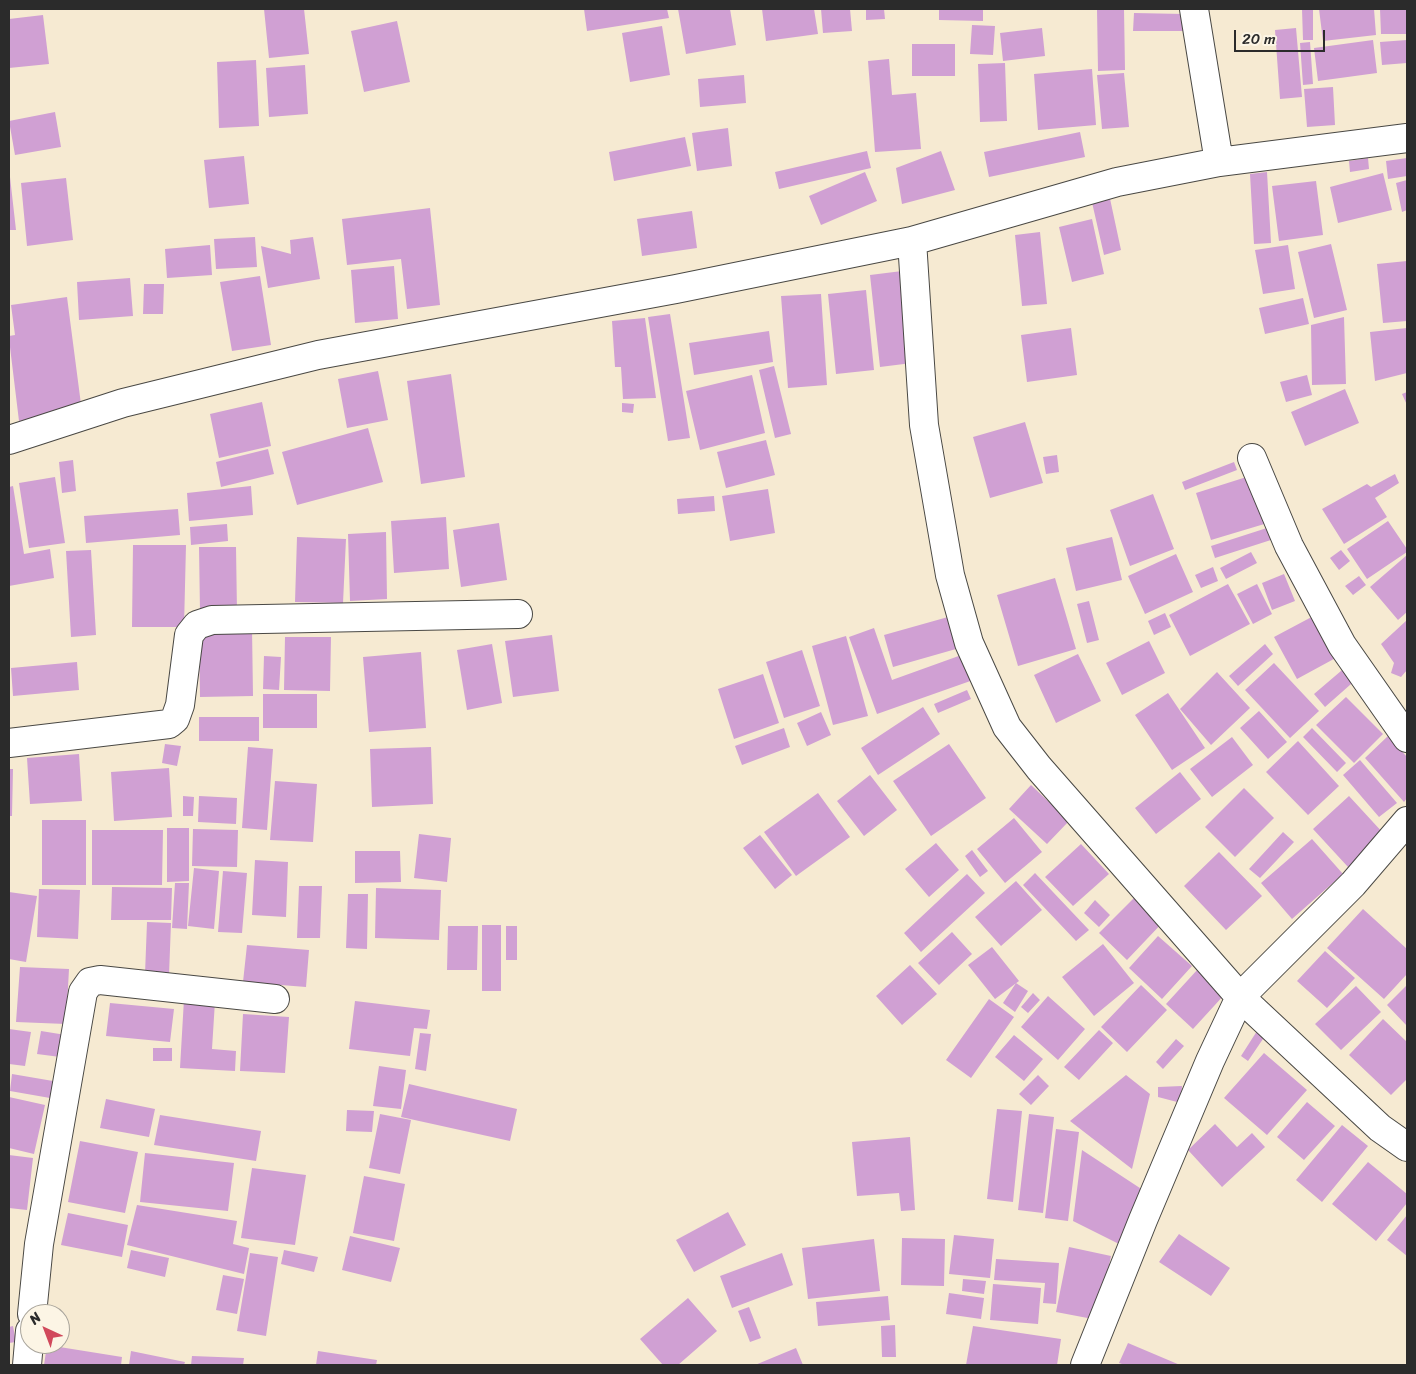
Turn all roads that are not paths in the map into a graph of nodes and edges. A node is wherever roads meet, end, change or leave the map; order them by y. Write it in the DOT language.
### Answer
graph roads {
  1 [pos="1194,9"];
  2 [pos="1407,138"];
  3 [pos="1219,162"];
  4 [pos="912,242"];
  5 [pos="9,440"];
  6 [pos="1252,458"];
  7 [pos="518,614"];
  8 [pos="1407,738"];
  9 [pos="9,743"];
  10 [pos="1407,821"];
  11 [pos="1240,996"];
  12 [pos="275,999"];
  13 [pos="1407,1147"];
  14 [pos="33,1304"];
  15 [pos="1085,1365"];
  1 -- 3 [label="street"];
  2 -- 3 [label="street"];
  3 -- 4 [label="street"];
  4 -- 5 [label="street"];
  4 -- 11 [label="street"];
  6 -- 8 [label="street"];
  7 -- 9 [label="street"];
  10 -- 11 [label="street"];
  11 -- 13 [label="street"];
  11 -- 15 [label="street"];
  12 -- 14 [label="street"];
}
